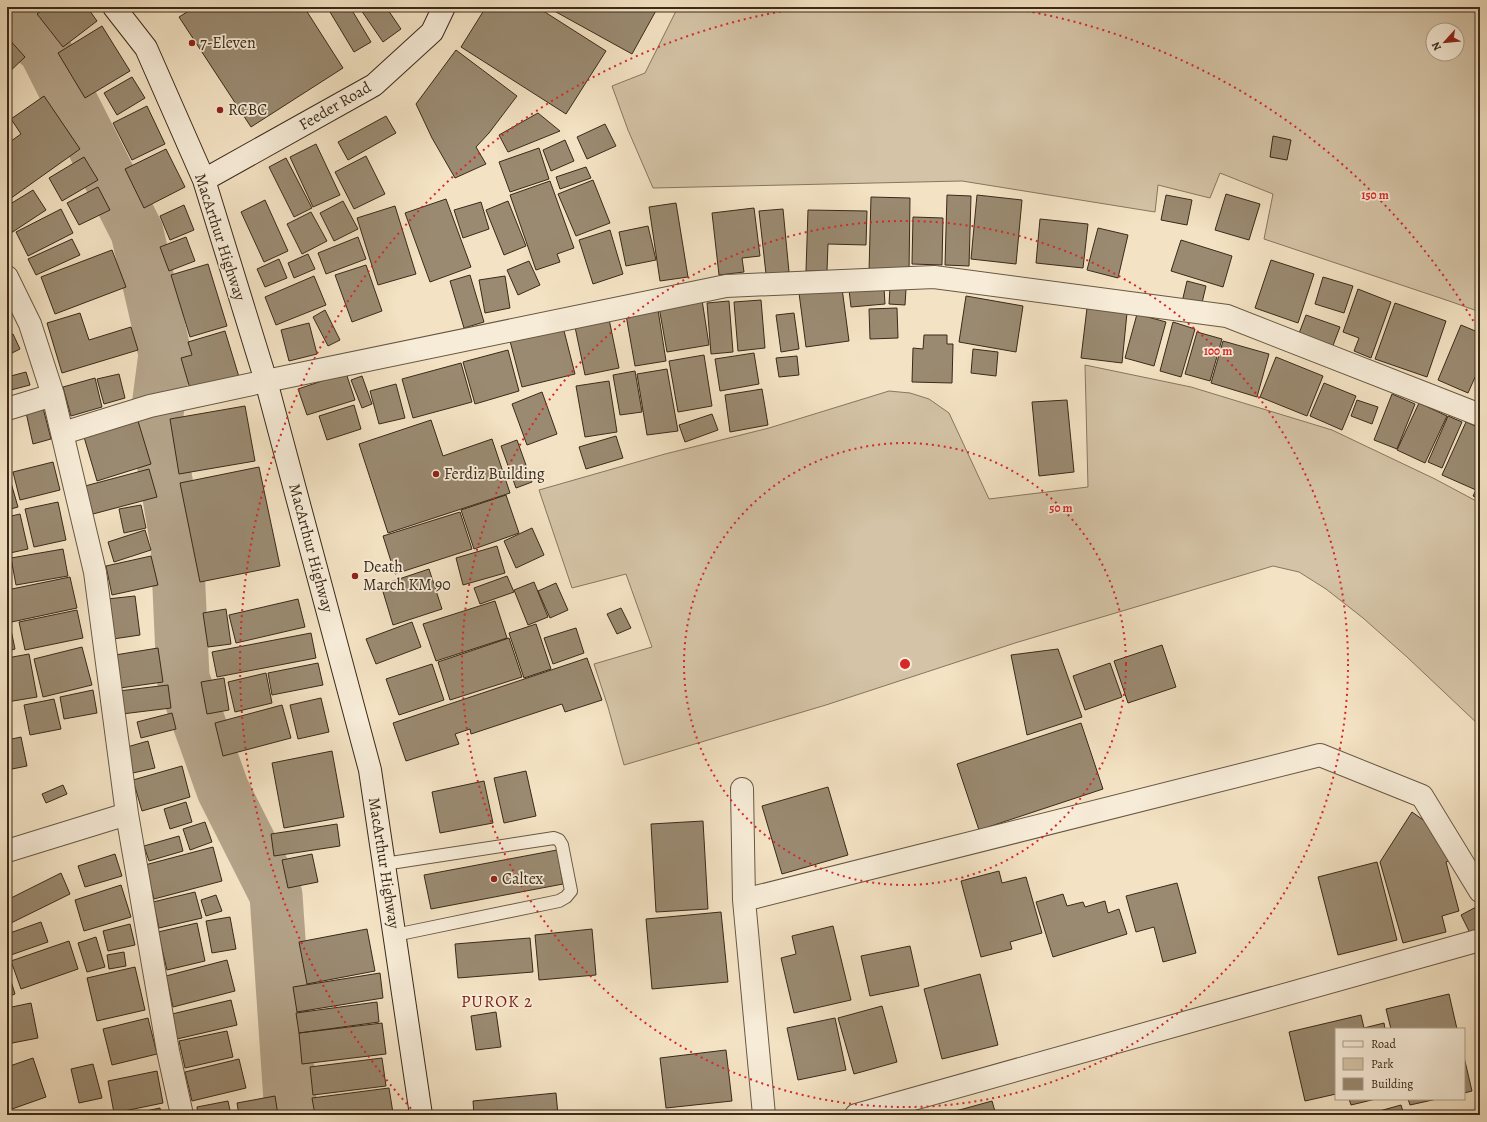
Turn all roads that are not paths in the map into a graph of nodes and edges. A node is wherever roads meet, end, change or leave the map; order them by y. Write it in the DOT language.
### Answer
graph roads {
  1 [pos="114,7"];
  2 [pos="444,7"];
  3 [pos="204,180"];
  4 [pos="7,276"];
  5 [pos="266,380"];
  6 [pos="53,395"];
  7 [pos="7,408"];
  8 [pos="1480,415"];
  9 [pos="63,433"];
  10 [pos="742,789"];
  11 [pos="127,814"];
  12 [pos="7,851"];
  13 [pos="384,864"];
  14 [pos="1480,891"];
  15 [pos="744,900"];
  16 [pos="395,935"];
  17 [pos="1480,940"];
  18 [pos="182,1115"];
  19 [pos="421,1115"];
  20 [pos="764,1115"];
  21 [pos="856,1115"];
  1 -- 3 [label="street, MacArthur Highway"];
  2 -- 3 [label="street, Feeder Road"];
  3 -- 5 [label="street, MacArthur Highway"];
  4 -- 6 [label="street"];
  5 -- 8 [label="street"];
  5 -- 9 [label="street"];
  5 -- 13 [label="street, MacArthur Highway"];
  6 -- 7 [label="street"];
  6 -- 9 [label="street"];
  9 -- 11 [label="street"];
  10 -- 15 [label="street"];
  11 -- 12 [label="street"];
  11 -- 18 [label="street"];
  13 -- 16 [label="street, MacArthur Highway"];
  13 -- 16 [label="lane"];
  14 -- 15 [label="street"];
  15 -- 20 [label="street"];
  16 -- 19 [label="street, MacArthur Highway"];
  17 -- 21 [label="street"];
}
